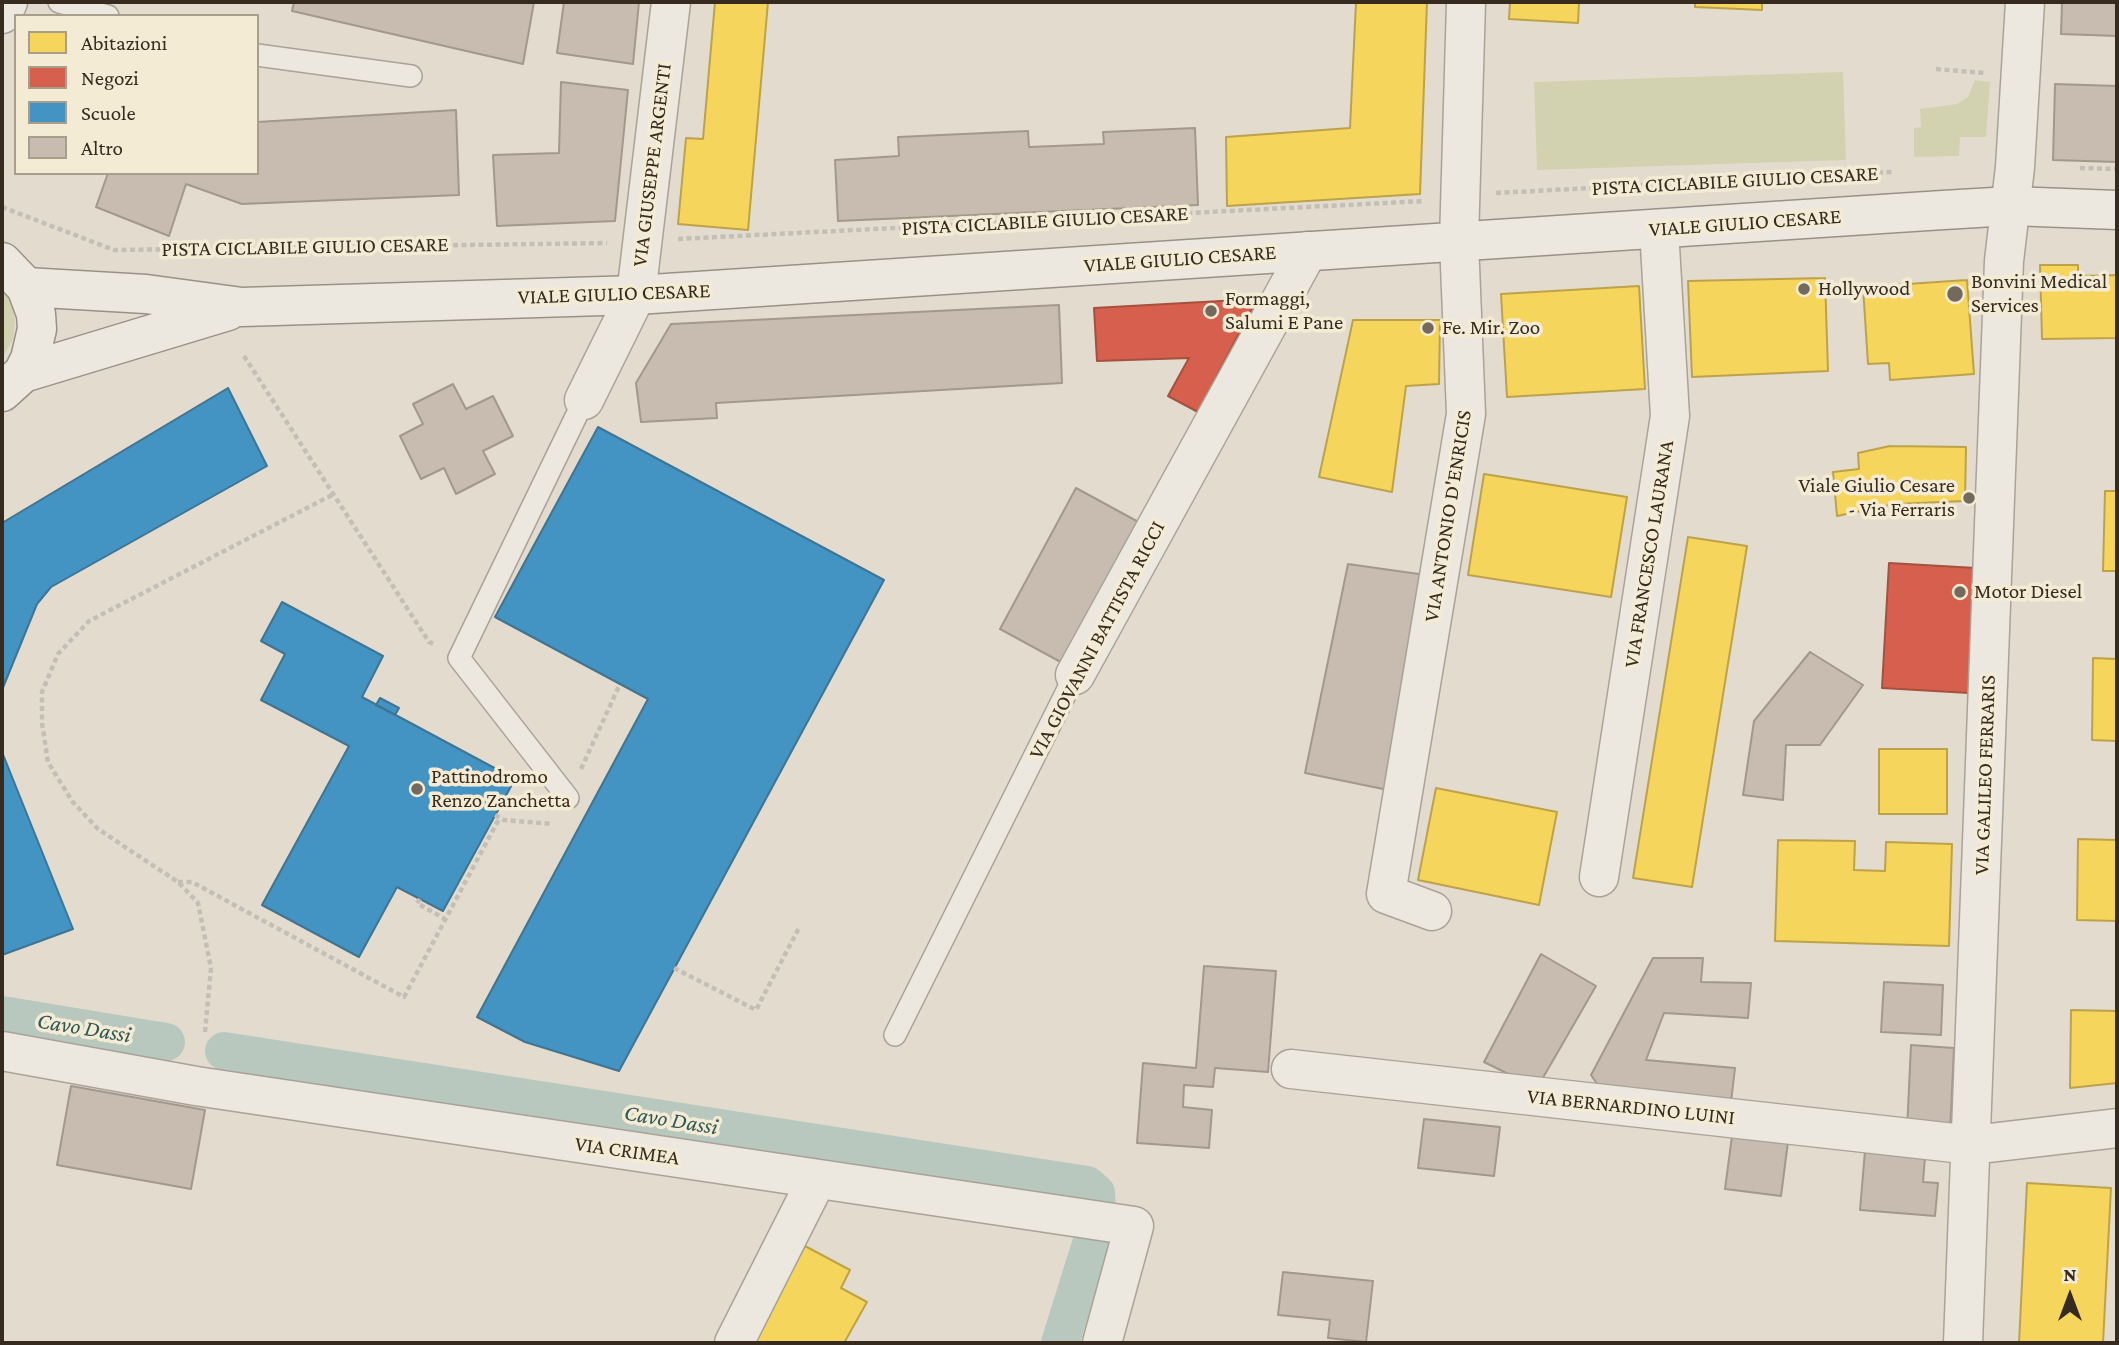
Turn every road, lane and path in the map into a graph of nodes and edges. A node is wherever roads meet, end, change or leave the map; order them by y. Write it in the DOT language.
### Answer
graph roads {
  1 [pos="8,2"];
  2 [pos="59,2"];
  3 [pos="671,2"];
  4 [pos="1466,2"];
  5 [pos="2025,2"];
  6 [pos="2,14"];
  7 [pos="101,14"];
  8 [pos="259,55"];
  9 [pos="1936,69"];
  10 [pos="1997,74"];
  11 [pos="411,76"];
  12 [pos="1902,172"];
  13 [pos="1493,193"];
  14 [pos="1425,201"];
  15 [pos="2011,206"];
  16 [pos="2,207"];
  17 [pos="2117,210"];
  18 [pos="1659,229"];
  19 [pos="664,240"];
  20 [pos="1459,241"];
  21 [pos="616,243"];
  22 [pos="1308,251"];
  23 [pos="14,274"];
  24 [pos="636,295"];
  25 [pos="242,307"];
  26 [pos="244,356"];
  27 [pos="12,382"];
  28 [pos="584,400"];
  29 [pos="334,494"];
  30 [pos="459,658"];
  31 [pos="1075,675"];
  32 [pos="620,684"];
  33 [pos="568,798"];
  34 [pos="556,825"];
  35 [pos="1599,877"];
  36 [pos="178,882"];
  37 [pos="420,899"];
  38 [pos="1432,911"];
  39 [pos="445,919"];
  40 [pos="800,926"];
  41 [pos="674,968"];
  42 [pos="205,1032"];
  43 [pos="895,1035"];
  44 [pos="2,1051"];
  45 [pos="1291,1069"];
  46 [pos="2117,1128"];
  47 [pos="1972,1145"];
  48 [pos="817,1179"];
  49 [pos="734,1343"];
  50 [pos="1102,1343"];
  51 [pos="1963,1343"];
  1 -- 6 [label="street"];
  2 -- 7 [label="lane"];
  3 -- 24 [label="street, VIA GIUSEPPE ARGENTI"];
  4 -- 20 [label="street, VIA ANTONIO D'ENRICIS"];
  5 -- 15 [label="street, VIA GALILEO FERRARIS"];
  8 -- 11 [label="lane"];
  9 -- 10 [label="path"];
  12 -- 13 [label="path, PISTA CICLABILE GIULIO CESARE"];
  14 -- 19 [label="path, PISTA CICLABILE GIULIO CESARE"];
  15 -- 17 [label="street, VIALE GIULIO CESARE"];
  15 -- 18 [label="street, VIALE GIULIO CESARE"];
  15 -- 47 [label="street, VIA GALILEO FERRARIS"];
  16 -- 21 [label="path, PISTA CICLABILE GIULIO CESARE"];
  18 -- 20 [label="street, VIALE GIULIO CESARE"];
  18 -- 35 [label="street, VIA FRANCESCO LAURANA"];
  20 -- 22 [label="street, VIALE GIULIO CESARE"];
  20 -- 38 [label="street, VIA ANTONIO D'ENRICIS"];
  22 -- 24 [label="street, VIALE GIULIO CESARE"];
  22 -- 31 [label="street, VIA GIOVANNI BATTISTA RICCI"];
  23 -- 25 [label="street, VIALE GIULIO CESARE"];
  23 -- 27 [label="street"];
  24 -- 25 [label="street, VIALE GIULIO CESARE"];
  24 -- 28 [label="street, VIA GIUSEPPE ARGENTI"];
  25 -- 27 [label="street, VIALE GIULIO CESARE"];
  26 -- 29 [label="path"];
  28 -- 30 [label="lane"];
  29 -- 30 [label="path"];
  29 -- 36 [label="path"];
  30 -- 33 [label="lane"];
  31 -- 43 [label="lane, VIA GIOVANNI BATTISTA RICCI"];
  32 -- 33 [label="path"];
  34 -- 39 [label="path"];
  36 -- 39 [label="path"];
  36 -- 42 [label="path"];
  37 -- 39 [label="path"];
  40 -- 41 [label="path"];
  44 -- 48 [label="street, VIA CRIMEA"];
  45 -- 47 [label="street, VIA BERNARDINO LUINI"];
  46 -- 47 [label="street, VIA BERNARDINO LUINI"];
  47 -- 51 [label="street, VIA GALILEO FERRARIS"];
  48 -- 49 [label="street"];
  48 -- 50 [label="street, VIA CRIMEA"];
}
